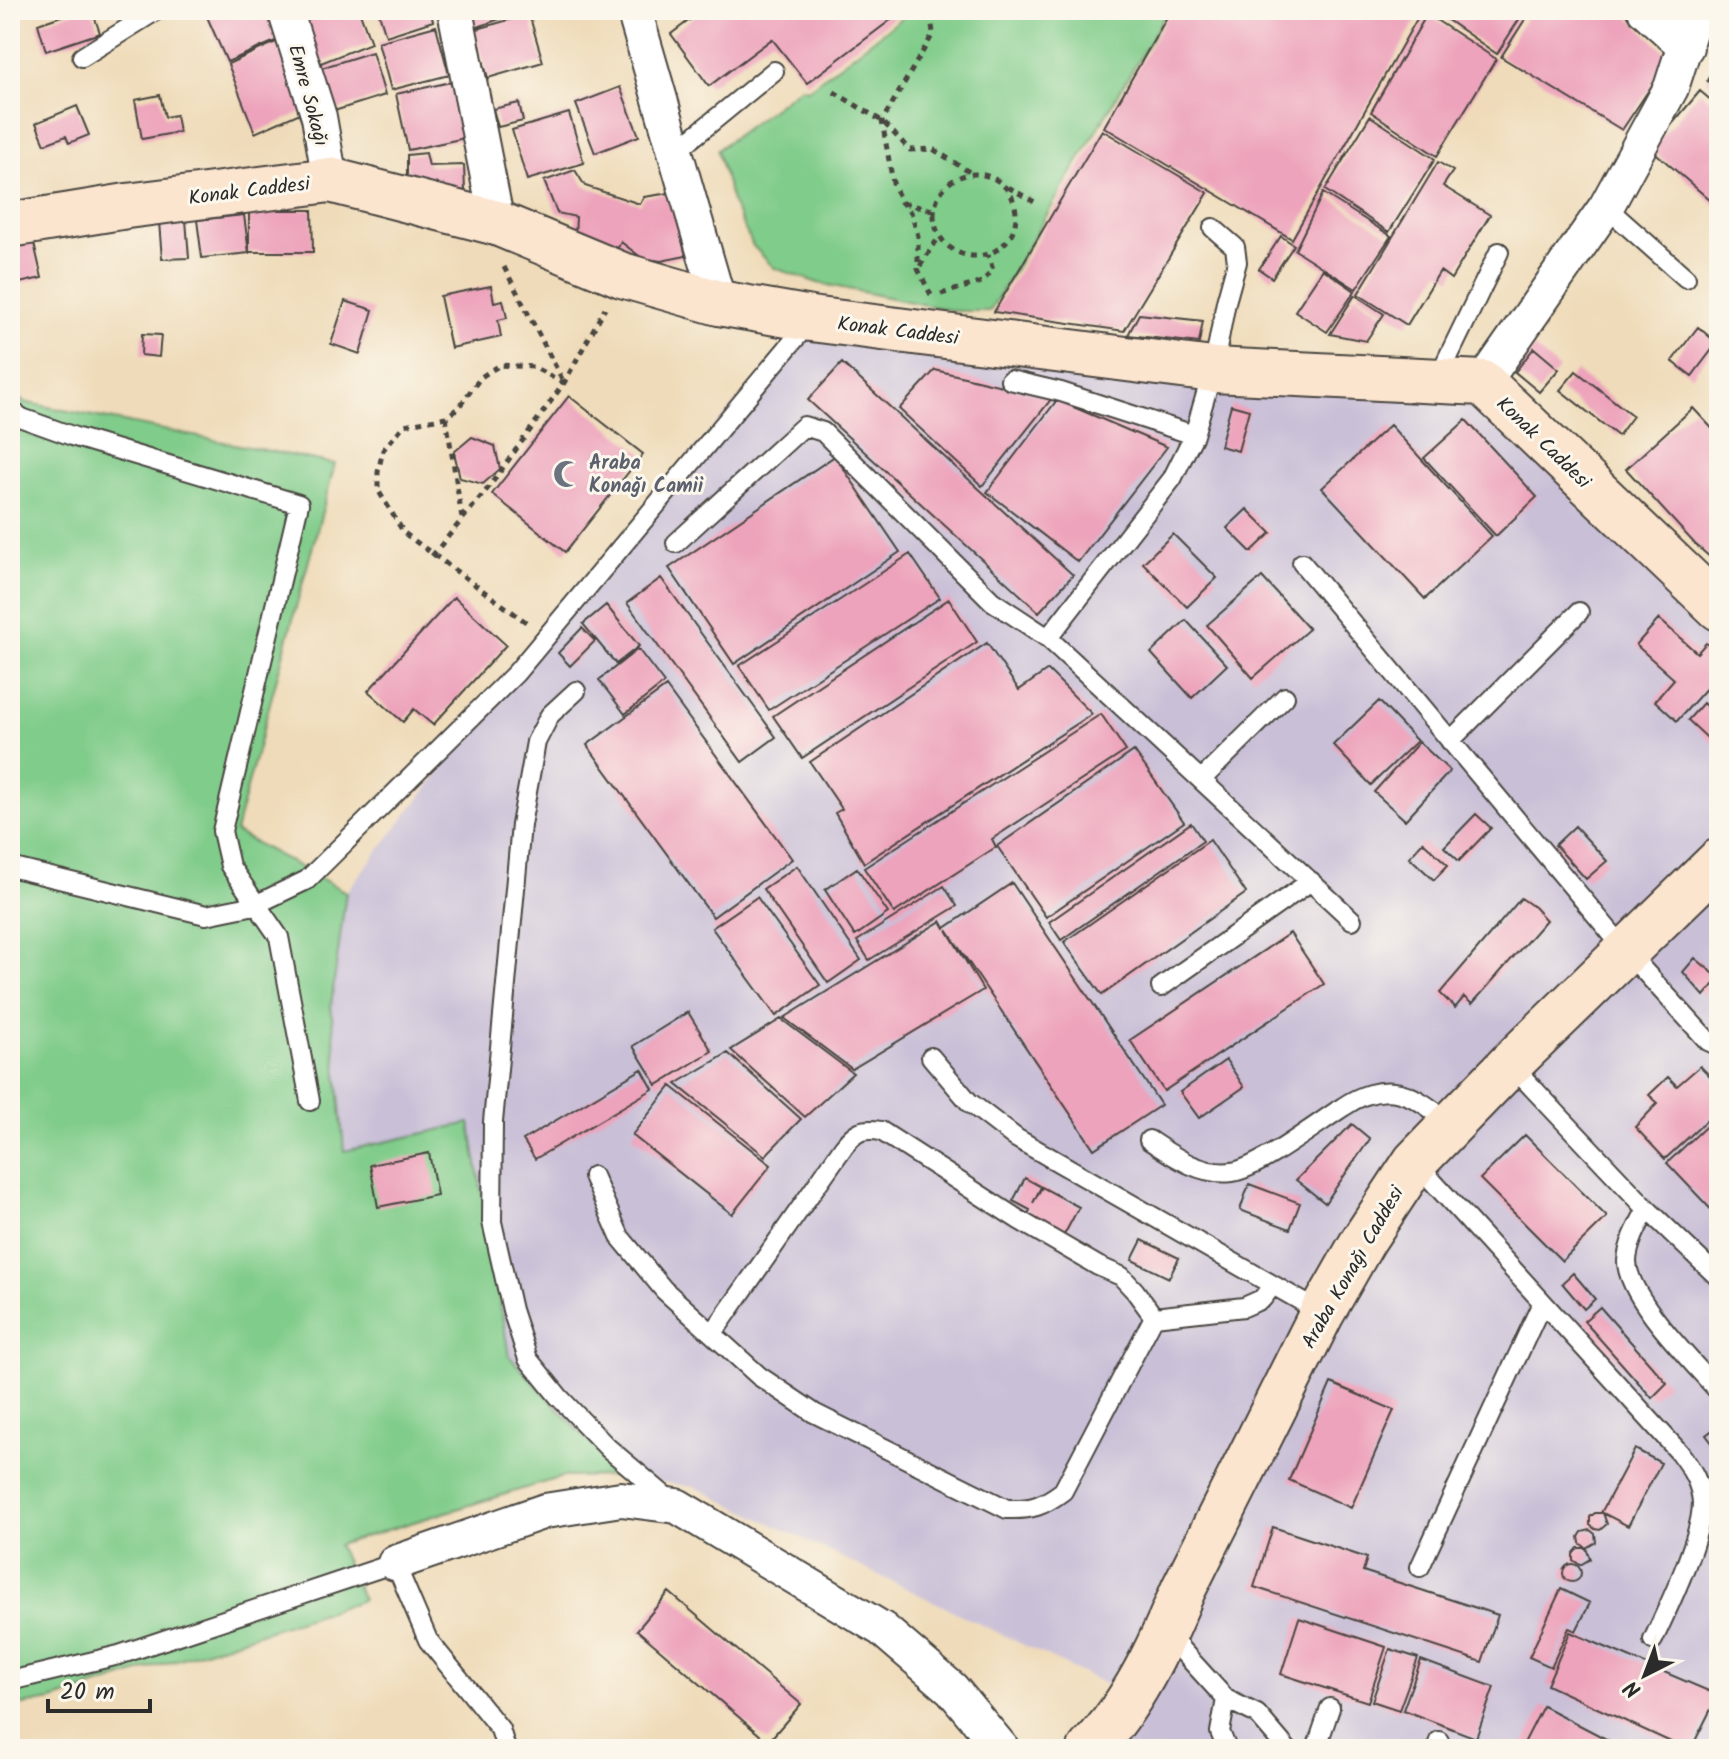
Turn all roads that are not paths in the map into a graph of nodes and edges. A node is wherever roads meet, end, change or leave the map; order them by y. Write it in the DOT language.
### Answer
graph roads {
  1 [pos="157,10"];
  2 [pos="285,10"];
  3 [pos="455,10"];
  4 [pos="634,10"];
  5 [pos="1645,10"];
  6 [pos="1696,10"];
  7 [pos="1686,47"];
  8 [pos="82,57"];
  9 [pos="774,71"];
  10 [pos="675,152"];
  11 [pos="330,180"];
  12 [pos="1606,207"];
  13 [pos="497,223"];
  14 [pos="10,225"];
  15 [pos="1213,228"];
  16 [pos="1499,252"];
  17 [pos="1686,278"];
  18 [pos="719,303"];
  19 [pos="811,319"];
  20 [pos="1213,370"];
  21 [pos="1010,380"];
  22 [pos="1437,381"];
  23 [pos="1483,383"];
  24 [pos="10,410"];
  25 [pos="1194,435"];
  26 [pos="676,543"];
  27 [pos="1302,563"];
  28 [pos="1719,608"];
  29 [pos="1579,612"];
  30 [pos="1048,638"];
  31 [pos="576,691"];
  32 [pos="1285,697"];
  33 [pos="1450,741"];
  34 [pos="1201,780"];
  35 [pos="1719,861"];
  36 [pos="10,867"];
  37 [pos="1311,881"];
  38 [pos="255,905"];
  39 [pos="1352,920"];
  40 [pos="1626,951"];
  41 [pos="1161,987"];
  42 [pos="1719,1046"];
  43 [pos="931,1057"];
  44 [pos="1510,1064"];
  45 [pos="310,1101"];
  46 [pos="1452,1125"];
  47 [pos="1149,1140"];
  48 [pos="1415,1162"];
  49 [pos="593,1176"];
  50 [pos="1647,1209"];
  51 [pos="1719,1278"];
  52 [pos="1273,1285"];
  53 [pos="1542,1303"];
  54 [pos="1322,1313"];
  55 [pos="1154,1317"];
  56 [pos="713,1333"];
  57 [pos="1719,1392"];
  58 [pos="677,1506"];
  59 [pos="395,1563"];
  60 [pos="1420,1567"];
  61 [pos="1165,1632"];
  62 [pos="1653,1640"];
  63 [pos="10,1681"];
  64 [pos="1226,1699"];
  65 [pos="1330,1708"];
  66 [pos="506,1749"];
  67 [pos="1002,1749"];
  68 [pos="1090,1749"];
  69 [pos="1227,1749"];
  70 [pos="1287,1749"];
  71 [pos="1316,1749"];
  1 -- 8 [label="lane"];
  2 -- 11 [label="street, Emre Sokağı"];
  3 -- 13 [label="street"];
  4 -- 10 [label="street"];
  5 -- 7 [label="street"];
  6 -- 7 [label="street"];
  7 -- 12 [label="street"];
  9 -- 10 [label="lane"];
  10 -- 18 [label="street"];
  11 -- 13 [label="street, Konak Caddesi"];
  11 -- 14 [label="street, Konak Caddesi"];
  12 -- 17 [label="lane"];
  12 -- 23 [label="street"];
  13 -- 18 [label="street, Konak Caddesi"];
  15 -- 20 [label="lane"];
  16 -- 22 [label="lane"];
  18 -- 19 [label="street, Konak Caddesi"];
  19 -- 20 [label="street, Konak Caddesi"];
  19 -- 38 [label="lane"];
  20 -- 22 [label="street, Konak Caddesi"];
  20 -- 25 [label="lane"];
  21 -- 25 [label="lane"];
  22 -- 23 [label="street, Konak Caddesi"];
  23 -- 28 [label="street, Konak Caddesi"];
  24 -- 38 [label="lane"];
  25 -- 30 [label="lane"];
  26 -- 30 [label="lane"];
  27 -- 33 [label="lane"];
  29 -- 33 [label="lane"];
  30 -- 34 [label="lane"];
  31 -- 58 [label="lane"];
  32 -- 34 [label="lane"];
  33 -- 40 [label="lane"];
  34 -- 37 [label="lane"];
  35 -- 40 [label="street, Araba Konağı Caddesi"];
  36 -- 38 [label="lane"];
  37 -- 39 [label="lane"];
  37 -- 41 [label="lane"];
  38 -- 45 [label="lane"];
  40 -- 42 [label="lane"];
  40 -- 44 [label="street, Araba Konağı Caddesi"];
  43 -- 52 [label="lane"];
  44 -- 46 [label="street, Araba Konağı Caddesi"];
  44 -- 50 [label="lane"];
  46 -- 47 [label="lane"];
  46 -- 48 [label="street, Araba Konağı Caddesi"];
  48 -- 53 [label="lane"];
  48 -- 54 [label="street, Araba Konağı Caddesi"];
  49 -- 56 [label="lane"];
  50 -- 51 [label="lane"];
  50 -- 57 [label="lane"];
  52 -- 54 [label="lane"];
  52 -- 55 [label="lane"];
  53 -- 60 [label="lane"];
  53 -- 62 [label="lane"];
  54 -- 61 [label="street, Araba Konağı Caddesi"];
  55 -- 56 [label="lane"];
  55 -- 56 [label="lane"];
  58 -- 59 [label="street"];
  58 -- 67 [label="street"];
  59 -- 63 [label="lane"];
  59 -- 66 [label="lane"];
  61 -- 64 [label="lane"];
  61 -- 68 [label="street, Araba Konağı Caddesi"];
  64 -- 69 [label="lane"];
  64 -- 70 [label="lane"];
  65 -- 71 [label="lane"];
}
